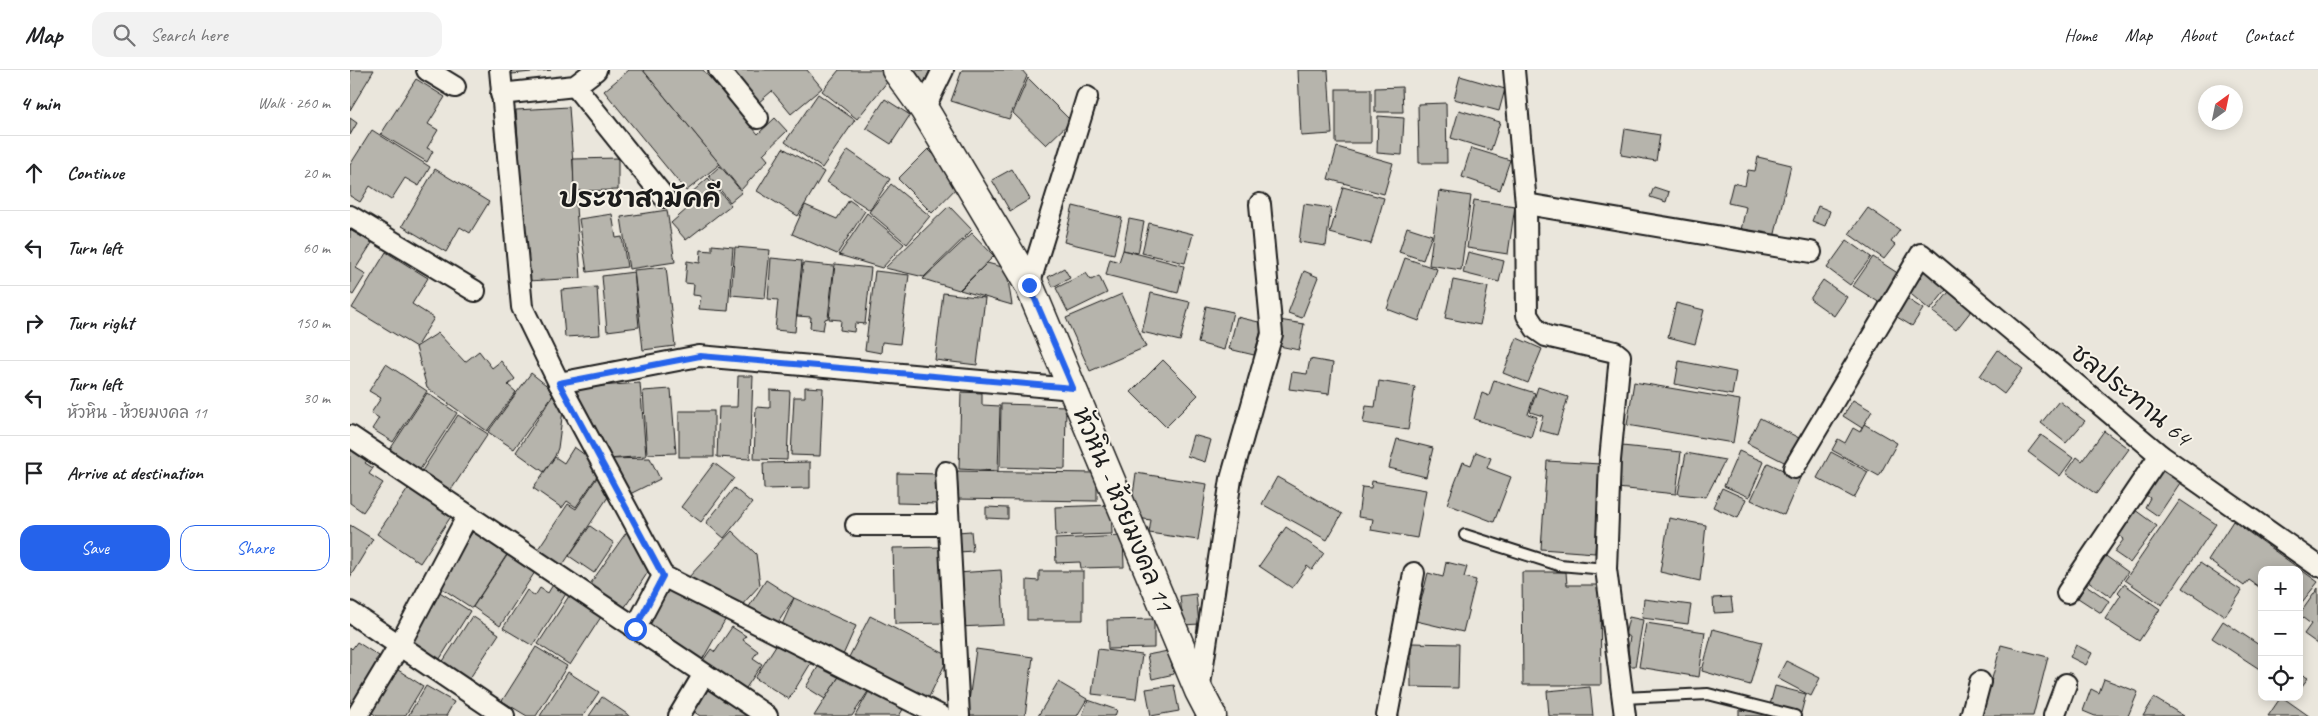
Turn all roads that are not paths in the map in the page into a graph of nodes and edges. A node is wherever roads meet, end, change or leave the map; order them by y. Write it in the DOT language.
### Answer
graph roads {
  1 [pos="427,70"];
  2 [pos="500,70"];
  3 [pos="596,70"];
  4 [pos="719,70"];
  5 [pos="896,70"];
  6 [pos="943,70"];
  7 [pos="1514,70"];
  8 [pos="575,86"];
  9 [pos="455,87"];
  10 [pos="501,94"];
  11 [pos="1086,97"];
  12 [pos="924,109"];
  13 [pos="758,118"];
  14 [pos="664,197"];
  15 [pos="1260,204"];
  16 [pos="1526,204"];
  17 [pos="350,216"];
  18 [pos="1811,252"];
  19 [pos="1029,285"];
  20 [pos="475,291"];
  21 [pos="559,383"];
  22 [pos="1073,388"];
  23 [pos="350,436"];
  24 [pos="2160,455"];
  25 [pos="1794,468"];
  26 [pos="946,472"];
  27 [pos="468,515"];
  28 [pos="856,525"];
  29 [pos="949,525"];
  30 [pos="1465,535"];
  31 [pos="2318,566"];
  32 [pos="1606,569"];
  33 [pos="1414,573"];
  34 [pos="663,576"];
  35 [pos="2067,593"];
  36 [pos="350,612"];
  37 [pos="635,629"];
  38 [pos="399,646"];
  39 [pos="704,674"];
  40 [pos="1980,682"];
  41 [pos="2066,684"];
  42 [pos="1199,691"];
  43 [pos="1624,707"];
  44 [pos="357,716"];
  45 [pos="504,716"];
  46 [pos="680,716"];
  47 [pos="767,716"];
  48 [pos="941,716"];
  49 [pos="959,716"];
  50 [pos="1212,716"];
  51 [pos="1387,716"];
  52 [pos="1795,716"];
  53 [pos="1971,716"];
  54 [pos="2054,716"];
  1 -- 9 [label="street"];
  2 -- 10 [label="street"];
  3 -- 8 [label="street"];
  4 -- 13 [label="street"];
  5 -- 12 [label="street, หัวหิน - ห้วยมงคล 11"];
  6 -- 12 [label="street"];
  7 -- 16 [label="street"];
  8 -- 10 [label="street"];
  8 -- 14 [label="street"];
  10 -- 21 [label="street"];
  11 -- 19 [label="street"];
  12 -- 19 [label="street, หัวหิน - ห้วยมงคล 11"];
  15 -- 42 [label="street"];
  16 -- 18 [label="street"];
  16 -- 32 [label="street"];
  17 -- 20 [label="street"];
  19 -- 22 [label="street, หัวหิน - ห้วยมงคล 11"];
  21 -- 22 [label="street"];
  21 -- 34 [label="street"];
  22 -- 42 [label="street, หัวหิน - ห้วยมงคล 11"];
  23 -- 27 [label="street"];
  24 -- 25 [label="street, ชลประทาน 64"];
  24 -- 31 [label="street, ชลประทาน 64"];
  24 -- 35 [label="street"];
  26 -- 29 [label="street"];
  27 -- 37 [label="street"];
  27 -- 38 [label="street"];
  28 -- 29 [label="street"];
  29 -- 49 [label="street"];
  30 -- 32 [label="lane"];
  32 -- 43 [label="street"];
  33 -- 51 [label="street"];
  34 -- 37 [label="street"];
  34 -- 48 [label="street"];
  36 -- 38 [label="street"];
  37 -- 39 [label="street"];
  38 -- 44 [label="street"];
  38 -- 45 [label="street"];
  39 -- 46 [label="street"];
  39 -- 47 [label="street"];
  40 -- 53 [label="street"];
  41 -- 54 [label="street"];
  42 -- 50 [label="street, หัวหิน - ห้วยมงคล 11"];
  43 -- 52 [label="lane"];
}
